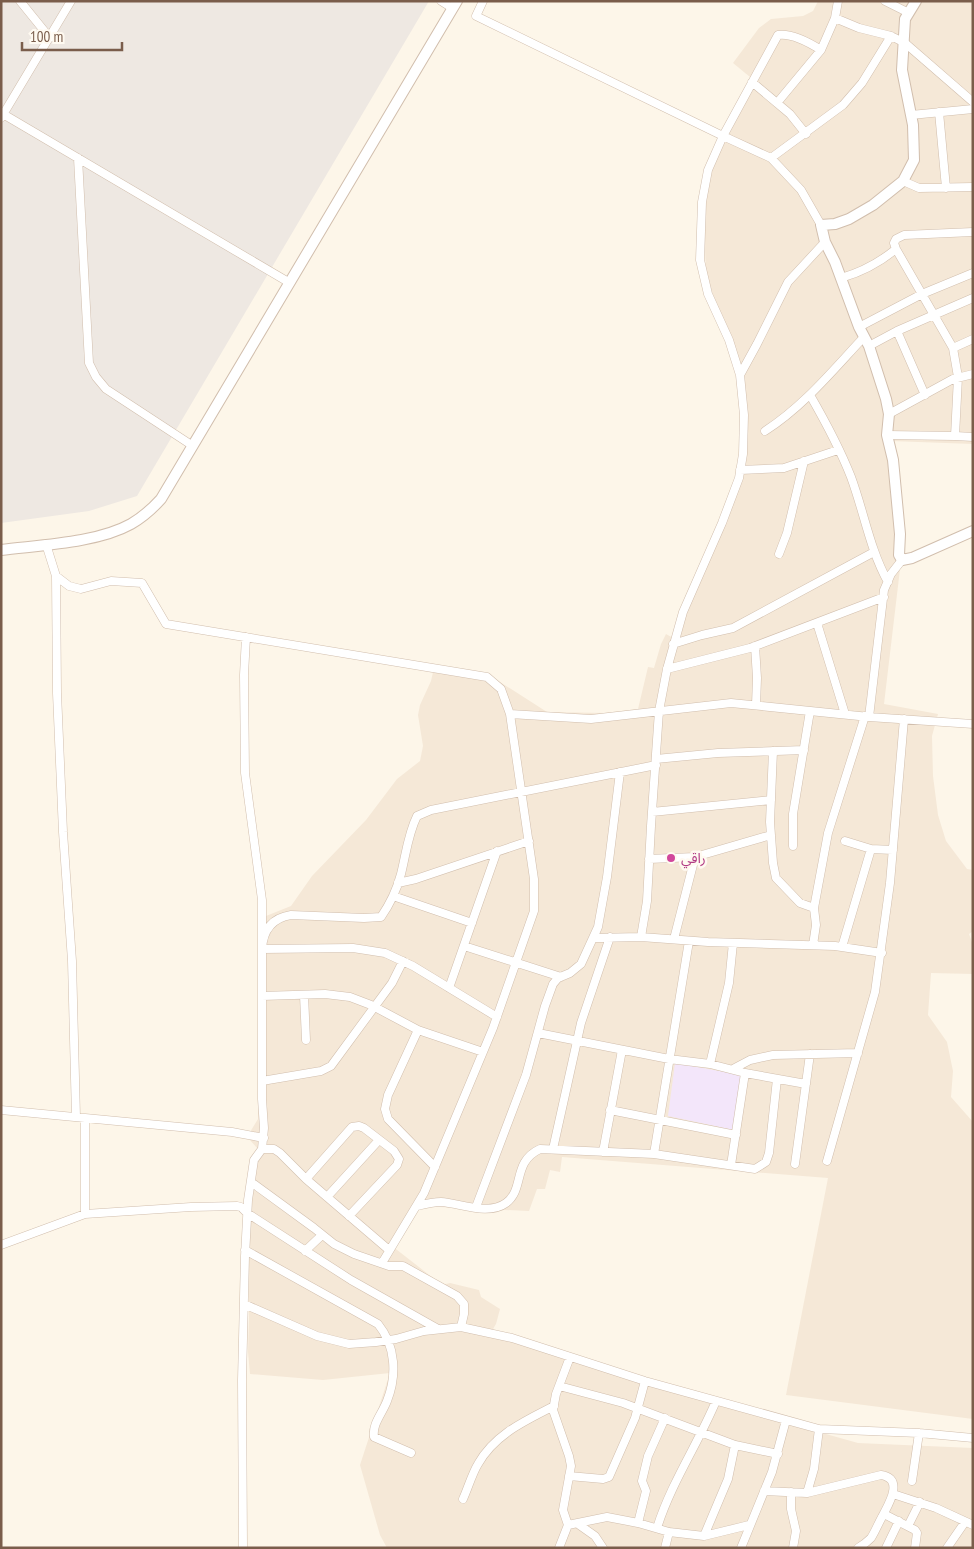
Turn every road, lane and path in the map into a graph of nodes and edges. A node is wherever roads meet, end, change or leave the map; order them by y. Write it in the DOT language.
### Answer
graph roads {
  1 [pos="20,1"];
  2 [pos="71,1"];
  3 [pos="441,1"];
  4 [pos="483,1"];
  5 [pos="838,1"];
  6 [pos="885,1"];
  7 [pos="916,1"];
  8 [pos="454,5"];
  9 [pos="909,13"];
  10 [pos="835,18"];
  11 [pos="891,36"];
  12 [pos="50,38"];
  13 [pos="905,42"];
  14 [pos="821,50"];
  15 [pos="752,82"];
  16 [pos="973,102"];
  17 [pos="777,103"];
  18 [pos="973,109"];
  19 [pos="939,112"];
  20 [pos="911,115"];
  21 [pos="2,116"];
  22 [pos="806,134"];
  23 [pos="723,136"];
  24 [pos="78,158"];
  25 [pos="771,158"];
  26 [pos="903,181"];
  27 [pos="973,186"];
  28 [pos="946,188"];
  29 [pos="820,225"];
  30 [pos="973,232"];
  31 [pos="825,242"];
  32 [pos="896,249"];
  33 [pos="973,273"];
  34 [pos="841,278"];
  35 [pos="290,283"];
  36 [pos="922,294"];
  37 [pos="973,298"];
  38 [pos="934,315"];
  39 [pos="859,327"];
  40 [pos="897,331"];
  41 [pos="973,339"];
  42 [pos="866,342"];
  43 [pos="952,348"];
  44 [pos="973,374"];
  45 [pos="740,375"];
  46 [pos="958,377"];
  47 [pos="810,395"];
  48 [pos="925,395"];
  49 [pos="889,414"];
  50 [pos="765,431"];
  51 [pos="887,435"];
  52 [pos="955,436"];
  53 [pos="973,437"];
  54 [pos="193,446"];
  55 [pos="838,450"];
  56 [pos="804,461"];
  57 [pos="740,470"];
  58 [pos="973,530"];
  59 [pos="46,544"];
  60 [pos="1,550"];
  61 [pos="874,552"];
  62 [pos="779,554"];
  63 [pos="902,560"];
  64 [pos="56,576"];
  65 [pos="888,582"];
  66 [pos="884,597"];
  67 [pos="817,623"];
  68 [pos="246,637"];
  69 [pos="673,644"];
  70 [pos="755,646"];
  71 [pos="667,669"];
  72 [pos="756,705"];
  73 [pos="659,711"];
  74 [pos="810,711"];
  75 [pos="510,714"];
  76 [pos="845,714"];
  77 [pos="867,716"];
  78 [pos="904,719"];
  79 [pos="973,724"];
  80 [pos="804,750"];
  81 [pos="773,751"];
  82 [pos="656,762"];
  83 [pos="620,772"];
  84 [pos="521,792"];
  85 [pos="771,800"];
  86 [pos="652,812"];
  87 [pos="771,835"];
  88 [pos="529,841"];
  89 [pos="845,841"];
  90 [pos="793,846"];
  91 [pos="871,849"];
  92 [pos="893,850"];
  93 [pos="497,851"];
  94 [pos="695,857"];
  95 [pos="649,859"];
  96 [pos="398,883"];
  97 [pos="393,896"];
  98 [pos="814,908"];
  99 [pos="472,922"];
  100 [pos="641,936"];
  101 [pos="610,937"];
  102 [pos="594,938"];
  103 [pos="674,939"];
  104 [pos="689,941"];
  105 [pos="733,943"];
  106 [pos="813,945"];
  107 [pos="464,946"];
  108 [pos="842,947"];
  109 [pos="262,949"];
  110 [pos="882,953"];
  111 [pos="402,961"];
  112 [pos="516,963"];
  113 [pos="561,977"];
  114 [pos="449,988"];
  115 [pos="304,995"];
  116 [pos="262,996"];
  117 [pos="374,1006"];
  118 [pos="497,1017"];
  119 [pos="418,1030"];
  120 [pos="538,1033"];
  121 [pos="306,1040"];
  122 [pos="578,1041"];
  123 [pos="622,1050"];
  124 [pos="483,1052"];
  125 [pos="858,1053"];
  126 [pos="810,1054"];
  127 [pos="670,1059"];
  128 [pos="710,1064"];
  129 [pos="733,1069"];
  130 [pos="745,1073"];
  131 [pos="777,1079"];
  132 [pos="262,1082"];
  133 [pos="806,1084"];
  134 [pos="1,1110"];
  135 [pos="610,1110"];
  136 [pos="76,1117"];
  137 [pos="85,1118"];
  138 [pos="660,1120"];
  139 [pos="736,1135"];
  140 [pos="264,1138"];
  141 [pos="379,1140"];
  142 [pos="262,1149"];
  143 [pos="553,1149"];
  144 [pos="603,1152"];
  145 [pos="654,1154"];
  146 [pos="827,1161"];
  147 [pos="795,1164"];
  148 [pos="731,1165"];
  149 [pos="435,1167"];
  150 [pos="306,1180"];
  151 [pos="251,1182"];
  152 [pos="327,1197"];
  153 [pos="418,1206"];
  154 [pos="476,1208"];
  155 [pos="247,1213"];
  156 [pos="85,1214"];
  157 [pos="349,1216"];
  158 [pos="322,1235"];
  159 [pos="1,1245"];
  160 [pos="245,1250"];
  161 [pos="389,1250"];
  162 [pos="305,1251"];
  163 [pos="382,1263"];
  164 [pos="244,1304"];
  165 [pos="461,1327"];
  166 [pos="438,1329"];
  167 [pos="389,1340"];
  168 [pos="570,1357"];
  169 [pos="645,1381"];
  170 [pos="559,1386"];
  171 [pos="716,1401"];
  172 [pos="554,1406"];
  173 [pos="638,1408"];
  174 [pos="665,1418"];
  175 [pos="786,1420"];
  176 [pos="819,1429"];
  177 [pos="702,1433"];
  178 [pos="919,1434"];
  179 [pos="973,1438"];
  180 [pos="735,1445"];
  181 [pos="411,1453"];
  182 [pos="778,1454"];
  183 [pos="570,1476"];
  184 [pos="912,1481"];
  185 [pos="764,1491"];
  186 [pos="791,1492"];
  187 [pos="808,1493"];
  188 [pos="893,1494"];
  189 [pos="463,1499"];
  190 [pos="920,1502"];
  191 [pos="884,1514"];
  192 [pos="898,1521"];
  193 [pos="638,1523"];
  194 [pos="969,1523"];
  195 [pos="578,1524"];
  196 [pos="568,1525"];
  197 [pos="749,1525"];
  198 [pos="908,1526"];
  199 [pos="657,1528"];
  200 [pos="669,1532"];
  201 [pos="704,1536"];
  202 [pos="243,1548"];
  203 [pos="559,1548"];
  204 [pos="604,1548"];
  205 [pos="665,1548"];
  206 [pos="741,1548"];
  207 [pos="793,1548"];
  208 [pos="858,1548"];
  209 [pos="886,1548"];
  210 [pos="915,1548"];
  211 [pos="947,1548"];
  1 -- 12 [label="street"];
  2 -- 12 [label="street"];
  3 -- 8 [label="street"];
  4 -- 23 [label="street"];
  5 -- 10 [label="street"];
  6 -- 9 [label="street"];
  7 -- 9 [label="street"];
  8 -- 35 [label="street"];
  9 -- 13 [label="street"];
  10 -- 11 [label="street"];
  10 -- 14 [label="street"];
  11 -- 13 [label="street"];
  11 -- 22 [label="street"];
  12 -- 21 [label="street"];
  13 -- 16 [label="street"];
  13 -- 20 [label="street"];
  14 -- 15 [label="street"];
  14 -- 17 [label="street"];
  15 -- 17 [label="street"];
  15 -- 23 [label="street"];
  17 -- 22 [label="street"];
  18 -- 19 [label="street"];
  19 -- 20 [label="street"];
  19 -- 28 [label="street"];
  20 -- 26 [label="street"];
  21 -- 24 [label="street"];
  22 -- 25 [label="street"];
  23 -- 25 [label="street"];
  23 -- 45 [label="street"];
  24 -- 35 [label="street"];
  24 -- 54 [label="street"];
  25 -- 29 [label="street"];
  26 -- 28 [label="street"];
  26 -- 29 [label="street"];
  27 -- 28 [label="street"];
  29 -- 31 [label="street"];
  30 -- 32 [label="street"];
  31 -- 34 [label="street"];
  31 -- 45 [label="street"];
  32 -- 34 [label="street"];
  32 -- 36 [label="street"];
  33 -- 36 [label="street"];
  34 -- 39 [label="street"];
  35 -- 54 [label="street"];
  36 -- 38 [label="street"];
  36 -- 39 [label="street"];
  37 -- 38 [label="street"];
  38 -- 40 [label="street"];
  38 -- 43 [label="street"];
  39 -- 42 [label="street"];
  40 -- 42 [label="street"];
  40 -- 48 [label="street"];
  41 -- 43 [label="street"];
  42 -- 47 [label="street"];
  42 -- 49 [label="street"];
  43 -- 46 [label="street"];
  44 -- 46 [label="street"];
  45 -- 57 [label="street"];
  46 -- 48 [label="street"];
  46 -- 52 [label="street"];
  47 -- 50 [label="street"];
  47 -- 55 [label="street"];
  48 -- 49 [label="street"];
  49 -- 51 [label="street"];
  51 -- 52 [label="street"];
  51 -- 63 [label="street"];
  52 -- 53 [label="street"];
  54 -- 59 [label="street"];
  55 -- 56 [label="street"];
  55 -- 61 [label="street"];
  56 -- 57 [label="street"];
  56 -- 62 [label="street"];
  57 -- 69 [label="street"];
  58 -- 63 [label="street"];
  59 -- 60 [label="street"];
  59 -- 64 [label="street"];
  61 -- 65 [label="street"];
  61 -- 69 [label="street"];
  63 -- 65 [label="street"];
  64 -- 68 [label="street"];
  64 -- 136 [label="street"];
  65 -- 66 [label="street"];
  66 -- 67 [label="street"];
  66 -- 77 [label="street"];
  67 -- 70 [label="street"];
  67 -- 76 [label="street"];
  68 -- 75 [label="street"];
  68 -- 109 [label="street"];
  69 -- 71 [label="street"];
  70 -- 71 [label="street"];
  70 -- 72 [label="street"];
  71 -- 73 [label="street"];
  72 -- 73 [label="street"];
  72 -- 74 [label="street"];
  73 -- 75 [label="street"];
  73 -- 82 [label="street"];
  74 -- 76 [label="street"];
  74 -- 80 [label="street"];
  75 -- 84 [label="street"];
  76 -- 77 [label="street"];
  77 -- 78 [label="street"];
  77 -- 98 [label="street"];
  78 -- 79 [label="street"];
  78 -- 92 [label="street"];
  80 -- 81 [label="street"];
  80 -- 90 [label="street"];
  81 -- 82 [label="street"];
  81 -- 85 [label="street"];
  82 -- 83 [label="street"];
  82 -- 86 [label="street"];
  83 -- 84 [label="street"];
  83 -- 102 [label="street"];
  84 -- 88 [label="street"];
  84 -- 96 [label="street"];
  85 -- 86 [label="street"];
  85 -- 87 [label="street"];
  86 -- 95 [label="street"];
  87 -- 94 [label="street"];
  87 -- 98 [label="street"];
  88 -- 93 [label="street"];
  88 -- 112 [label="street"];
  89 -- 91 [label="street"];
  91 -- 92 [label="street"];
  91 -- 108 [label="street"];
  92 -- 110 [label="street"];
  93 -- 96 [label="street"];
  93 -- 99 [label="street"];
  94 -- 95 [label="street"];
  94 -- 103 [label="street"];
  95 -- 100 [label="street"];
  96 -- 97 [label="street"];
  97 -- 99 [label="street"];
  97 -- 109 [label="street"];
  98 -- 106 [label="street"];
  99 -- 107 [label="street"];
  100 -- 101 [label="street"];
  100 -- 103 [label="street"];
  101 -- 102 [label="street"];
  101 -- 122 [label="street"];
  102 -- 113 [label="street"];
  103 -- 104 [label="street"];
  104 -- 105 [label="street"];
  104 -- 127 [label="street"];
  105 -- 106 [label="street"];
  105 -- 128 [label="street"];
  106 -- 108 [label="street"];
  107 -- 112 [label="street"];
  107 -- 114 [label="street"];
  108 -- 110 [label="street"];
  109 -- 111 [label="street"];
  109 -- 116 [label="street"];
  110 -- 125 [label="street"];
  111 -- 114 [label="street"];
  111 -- 117 [label="street"];
  112 -- 113 [label="street"];
  112 -- 118 [label="street"];
  113 -- 120 [label="street"];
  114 -- 118 [label="street"];
  115 -- 116 [label="street"];
  115 -- 117 [label="street"];
  115 -- 121 [label="street"];
  116 -- 132 [label="street"];
  117 -- 119 [label="street"];
  117 -- 132 [label="street"];
  118 -- 124 [label="street"];
  119 -- 124 [label="street"];
  119 -- 149 [label="street"];
  120 -- 122 [label="street"];
  120 -- 154 [label="street"];
  122 -- 123 [label="street"];
  122 -- 143 [label="street"];
  123 -- 127 [label="street"];
  123 -- 135 [label="street"];
  124 -- 149 [label="street"];
  125 -- 126 [label="street"];
  125 -- 146 [label="street"];
  126 -- 129 [label="street"];
  126 -- 133 [label="street"];
  127 -- 128 [label="street"];
  127 -- 138 [label="street"];
  128 -- 129 [label="street"];
  129 -- 130 [label="street"];
  130 -- 131 [label="street"];
  130 -- 139 [label="street"];
  131 -- 133 [label="street"];
  131 -- 148 [label="street"];
  132 -- 140 [label="street"];
  133 -- 147 [label="street"];
  134 -- 136 [label="street"];
  135 -- 138 [label="street"];
  135 -- 144 [label="street"];
  136 -- 137 [label="street"];
  137 -- 140 [label="street"];
  137 -- 156 [label="street"];
  138 -- 139 [label="street"];
  138 -- 145 [label="street"];
  139 -- 148 [label="street"];
  140 -- 142 [label="street"];
  141 -- 150 [label="street"];
  141 -- 152 [label="street"];
  141 -- 157 [label="street"];
  142 -- 150 [label="street"];
  142 -- 151 [label="street"];
  143 -- 144 [label="street"];
  143 -- 154 [label="street"];
  144 -- 145 [label="street"];
  145 -- 148 [label="street"];
  149 -- 153 [label="street"];
  150 -- 152 [label="street"];
  151 -- 155 [label="street"];
  151 -- 158 [label="street"];
  152 -- 157 [label="street"];
  153 -- 154 [label="street"];
  153 -- 161 [label="street"];
  155 -- 156 [label="street"];
  155 -- 160 [label="street"];
  155 -- 162 [label="street"];
  156 -- 159 [label="street"];
  157 -- 161 [label="street"];
  158 -- 162 [label="street"];
  158 -- 163 [label="street"];
  160 -- 164 [label="street"];
  160 -- 167 [label="street"];
  161 -- 163 [label="street"];
  162 -- 166 [label="street"];
  163 -- 165 [label="street"];
  164 -- 167 [label="street"];
  164 -- 202 [label="street"];
  165 -- 166 [label="street"];
  165 -- 168 [label="street"];
  166 -- 167 [label="street"];
  167 -- 181 [label="street"];
  168 -- 169 [label="street"];
  168 -- 170 [label="street"];
  169 -- 171 [label="street"];
  169 -- 173 [label="street"];
  170 -- 172 [label="street"];
  170 -- 173 [label="street"];
  171 -- 175 [label="street"];
  171 -- 177 [label="street"];
  172 -- 183 [label="street"];
  172 -- 189 [label="street"];
  173 -- 174 [label="street"];
  173 -- 183 [label="street"];
  174 -- 177 [label="street"];
  174 -- 193 [label="street"];
  175 -- 176 [label="street"];
  175 -- 182 [label="street"];
  176 -- 178 [label="street"];
  176 -- 187 [label="street"];
  177 -- 180 [label="street"];
  177 -- 199 [label="street"];
  178 -- 179 [label="street"];
  178 -- 184 [label="street"];
  180 -- 182 [label="street"];
  180 -- 201 [label="street"];
  182 -- 185 [label="street"];
  183 -- 196 [label="street"];
  185 -- 186 [label="street"];
  185 -- 197 [label="street"];
  186 -- 187 [label="street"];
  186 -- 207 [label="street"];
  187 -- 188 [label="street"];
  188 -- 190 [label="street"];
  188 -- 191 [label="street"];
  190 -- 194 [label="street"];
  190 -- 198 [label="street"];
  191 -- 192 [label="street"];
  191 -- 208 [label="street"];
  192 -- 198 [label="street"];
  192 -- 209 [label="street"];
  193 -- 195 [label="street"];
  193 -- 199 [label="street"];
  194 -- 211 [label="street"];
  195 -- 196 [label="street"];
  195 -- 204 [label="street"];
  196 -- 203 [label="street"];
  197 -- 201 [label="street"];
  197 -- 206 [label="street"];
  198 -- 210 [label="street"];
  199 -- 200 [label="street"];
  200 -- 201 [label="street"];
  200 -- 205 [label="street"];
}
